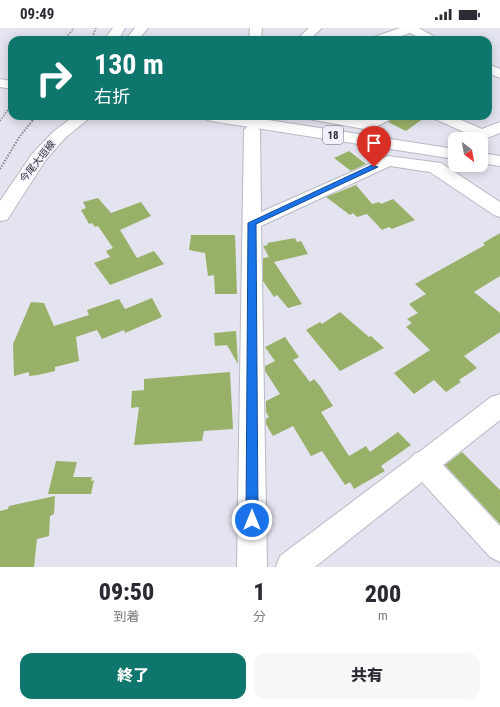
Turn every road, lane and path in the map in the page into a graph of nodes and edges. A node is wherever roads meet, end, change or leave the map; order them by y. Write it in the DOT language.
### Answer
graph roads {
  1 [pos="74,28"];
  2 [pos="142,28"];
  3 [pos="316,28"];
  4 [pos="411,28"];
  5 [pos="67,36"];
  6 [pos="135,36"];
  7 [pos="307,36"];
  8 [pos="389,36"];
  9 [pos="426,36"];
  10 [pos="8,110"];
  11 [pos="33,120"];
  12 [pos="79,120"];
  13 [pos="237,120"];
  14 [pos="339,120"];
  15 [pos="379,120"];
  16 [pos="449,120"];
  17 [pos="0,121"];
  18 [pos="500,127"];
  19 [pos="252,130"];
  20 [pos="448,153"];
  21 [pos="488,159"];
  22 [pos="500,161"];
  23 [pos="0,169"];
  24 [pos="500,211"];
  25 [pos="0,215"];
  26 [pos="252,223"];
  27 [pos="500,405"];
  28 [pos="423,463"];
  29 [pos="500,547"];
  30 [pos="252,567"];
  31 [pos="291,567"];
  1 -- 5 [label="path"];
  2 -- 6 [label="street"];
  3 -- 7 [label="street"];
  4 -- 8 [label="street"];
  4 -- 9 [label="street"];
  10 -- 17 [label="path"];
  11 -- 23 [label="path"];
  12 -- 25 [label="main road, 今尾大垣線"];
  13 -- 20 [label="main road, 18"];
  14 -- 15 [label="street"];
  16 -- 18 [label="street"];
  19 -- 26 [label="street"];
  21 -- 22 [label="main road"];
  24 -- 26 [label="street"];
  26 -- 30 [label="street"];
  27 -- 28 [label="street"];
  28 -- 29 [label="street"];
  28 -- 31 [label="street"];
}
